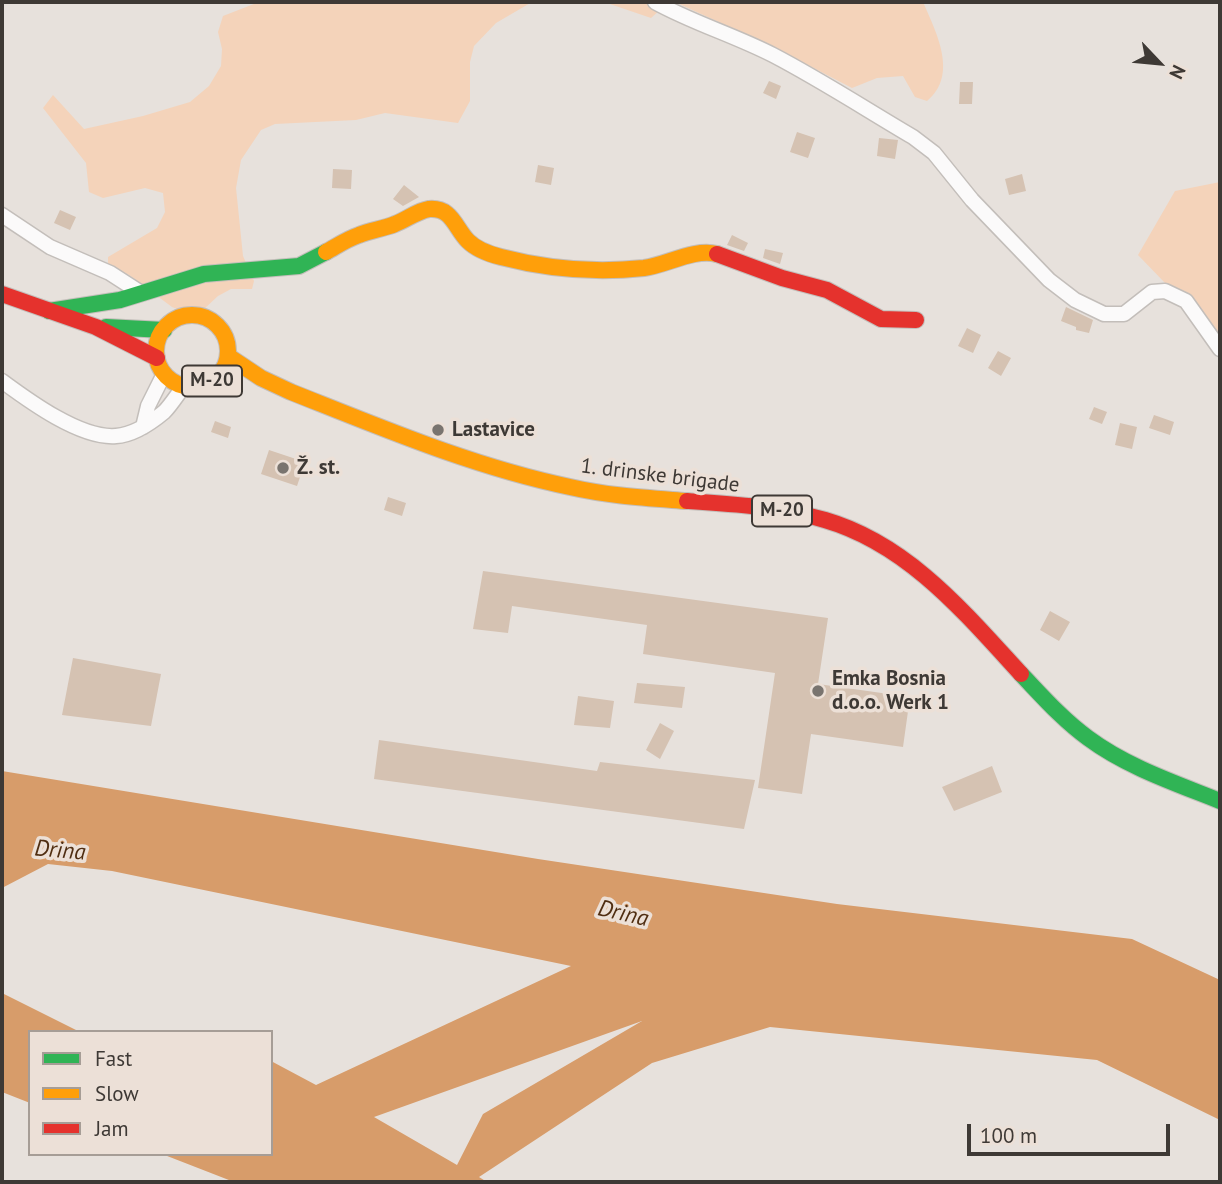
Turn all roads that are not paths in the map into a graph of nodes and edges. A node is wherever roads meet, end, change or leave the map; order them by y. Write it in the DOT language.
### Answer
graph roads {
  1 [pos="655,2"];
  2 [pos="2,215"];
  3 [pos="141,293"];
  4 [pos="2,294"];
  5 [pos="49,311"];
  6 [pos="916,320"];
  7 [pos="96,327"];
  8 [pos="164,330"];
  9 [pos="1220,349"];
  10 [pos="228,356"];
  11 [pos="157,358"];
  12 [pos="164,374"];
  13 [pos="217,377"];
  14 [pos="2,380"];
  15 [pos="266,381"];
  16 [pos="184,386"];
  17 [pos="143,427"];
  18 [pos="1220,801"];
  1 -- 9 [label="street"];
  2 -- 3 [label="street"];
  3 -- 5 [label="main road"];
  3 -- 6 [label="main road"];
  4 -- 5 [label="main road, M-20"];
  5 -- 7 [label="main road, M-20"];
  7 -- 8 [label="main road, M-20"];
  7 -- 11 [label="main road, M-20"];
  8 -- 10 [label="main road, M-20"];
  8 -- 11 [label="main road, M-20"];
  10 -- 13 [label="main road, M-20"];
  10 -- 15 [label="main road, M-20"];
  11 -- 12 [label="main road, M-20"];
  12 -- 16 [label="main road, M-20"];
  12 -- 17 [label="street"];
  13 -- 15 [label="main road, M-20"];
  13 -- 16 [label="main road, M-20"];
  14 -- 17 [label="street"];
  15 -- 18 [label="main road, 1. drinske brigade / M-20"];
  16 -- 17 [label="street"];
}
